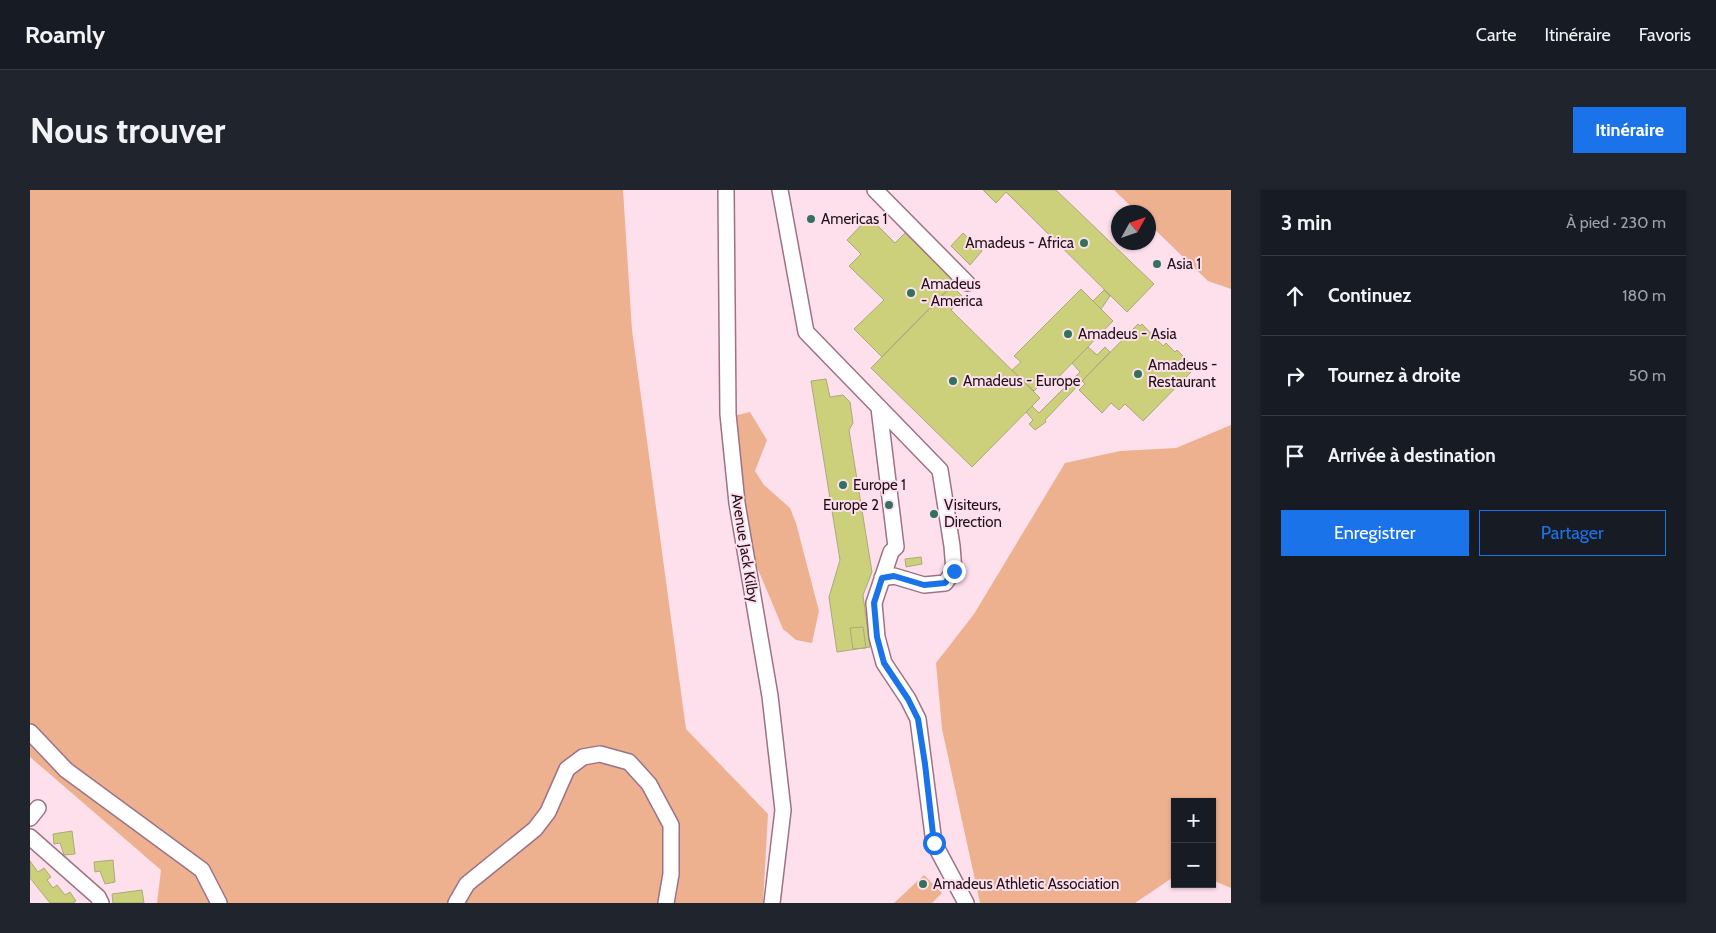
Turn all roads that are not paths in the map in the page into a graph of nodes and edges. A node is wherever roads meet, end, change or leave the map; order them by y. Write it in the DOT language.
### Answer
graph roads {
  1 [pos="726,190"];
  2 [pos="780,190"];
  3 [pos="875,190"];
  4 [pos="967,283"];
  5 [pos="879,408"];
  6 [pos="882,578"];
  7 [pos="30,732"];
  8 [pos="30,838"];
  9 [pos="101,903"];
  10 [pos="219,903"];
  11 [pos="456,903"];
  12 [pos="666,903"];
  13 [pos="772,903"];
  14 [pos="966,903"];
  1 -- 13 [label="street, Avenue Jack Kilby"];
  2 -- 5 [label="street"];
  3 -- 4 [label="street"];
  5 -- 6 [label="street"];
  5 -- 6 [label="street"];
  6 -- 14 [label="street"];
  7 -- 10 [label="street"];
  8 -- 9 [label="street"];
  11 -- 12 [label="street"];
}
